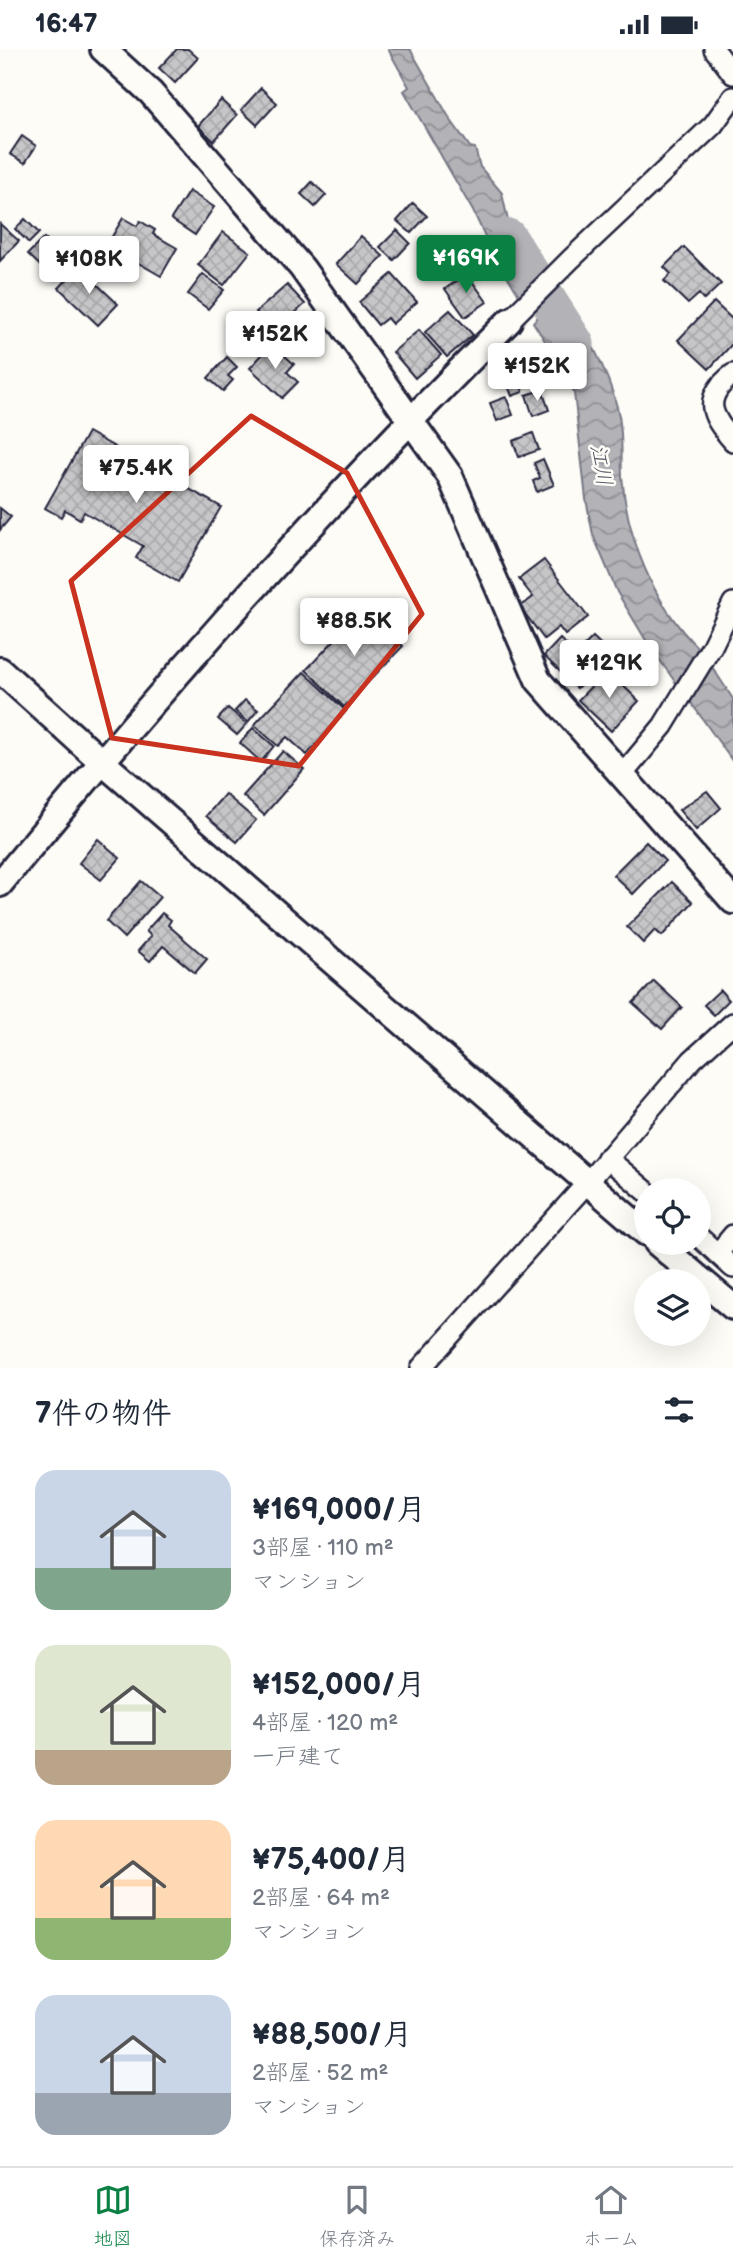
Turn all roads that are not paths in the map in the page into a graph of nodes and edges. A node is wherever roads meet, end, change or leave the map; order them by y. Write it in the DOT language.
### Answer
graph roads {
  1 [pos="103,49"];
  2 [pos="714,49"];
  3 [pos="733,74"];
  4 [pos="733,97"];
  5 [pos="509,321"];
  6 [pos="733,374"];
  7 [pos="410,419"];
  8 [pos="733,441"];
  9 [pos="733,603"];
  10 [pos="0,670"];
  11 [pos="101,761"];
  12 [pos="623,774"];
  13 [pos="0,884"];
  14 [pos="733,901"];
  15 [pos="733,1023"];
  16 [pos="607,1158"];
  17 [pos="634,1181"];
  18 [pos="587,1183"];
  19 [pos="634,1223"];
  20 [pos="733,1235"];
  21 [pos="711,1247"];
  22 [pos="718,1253"];
  23 [pos="671,1255"];
  24 [pos="733,1268"];
  25 [pos="733,1307"];
  26 [pos="421,1368"];
  1 -- 7 [label="street"];
  2 -- 3 [label="street"];
  4 -- 5 [label="street"];
  5 -- 7 [label="street"];
  6 -- 8 [label="street"];
  7 -- 11 [label="street"];
  7 -- 12 [label="street"];
  9 -- 12 [label="street"];
  10 -- 11 [label="street"];
  11 -- 13 [label="street"];
  11 -- 18 [label="street"];
  12 -- 14 [label="street"];
  15 -- 16 [label="street"];
  16 -- 17 [label="street"];
  16 -- 18 [label="street"];
  18 -- 19 [label="street"];
  18 -- 26 [label="street"];
  20 -- 22 [label="street"];
  21 -- 22 [label="street"];
  22 -- 24 [label="street"];
  23 -- 25 [label="street"];
}
